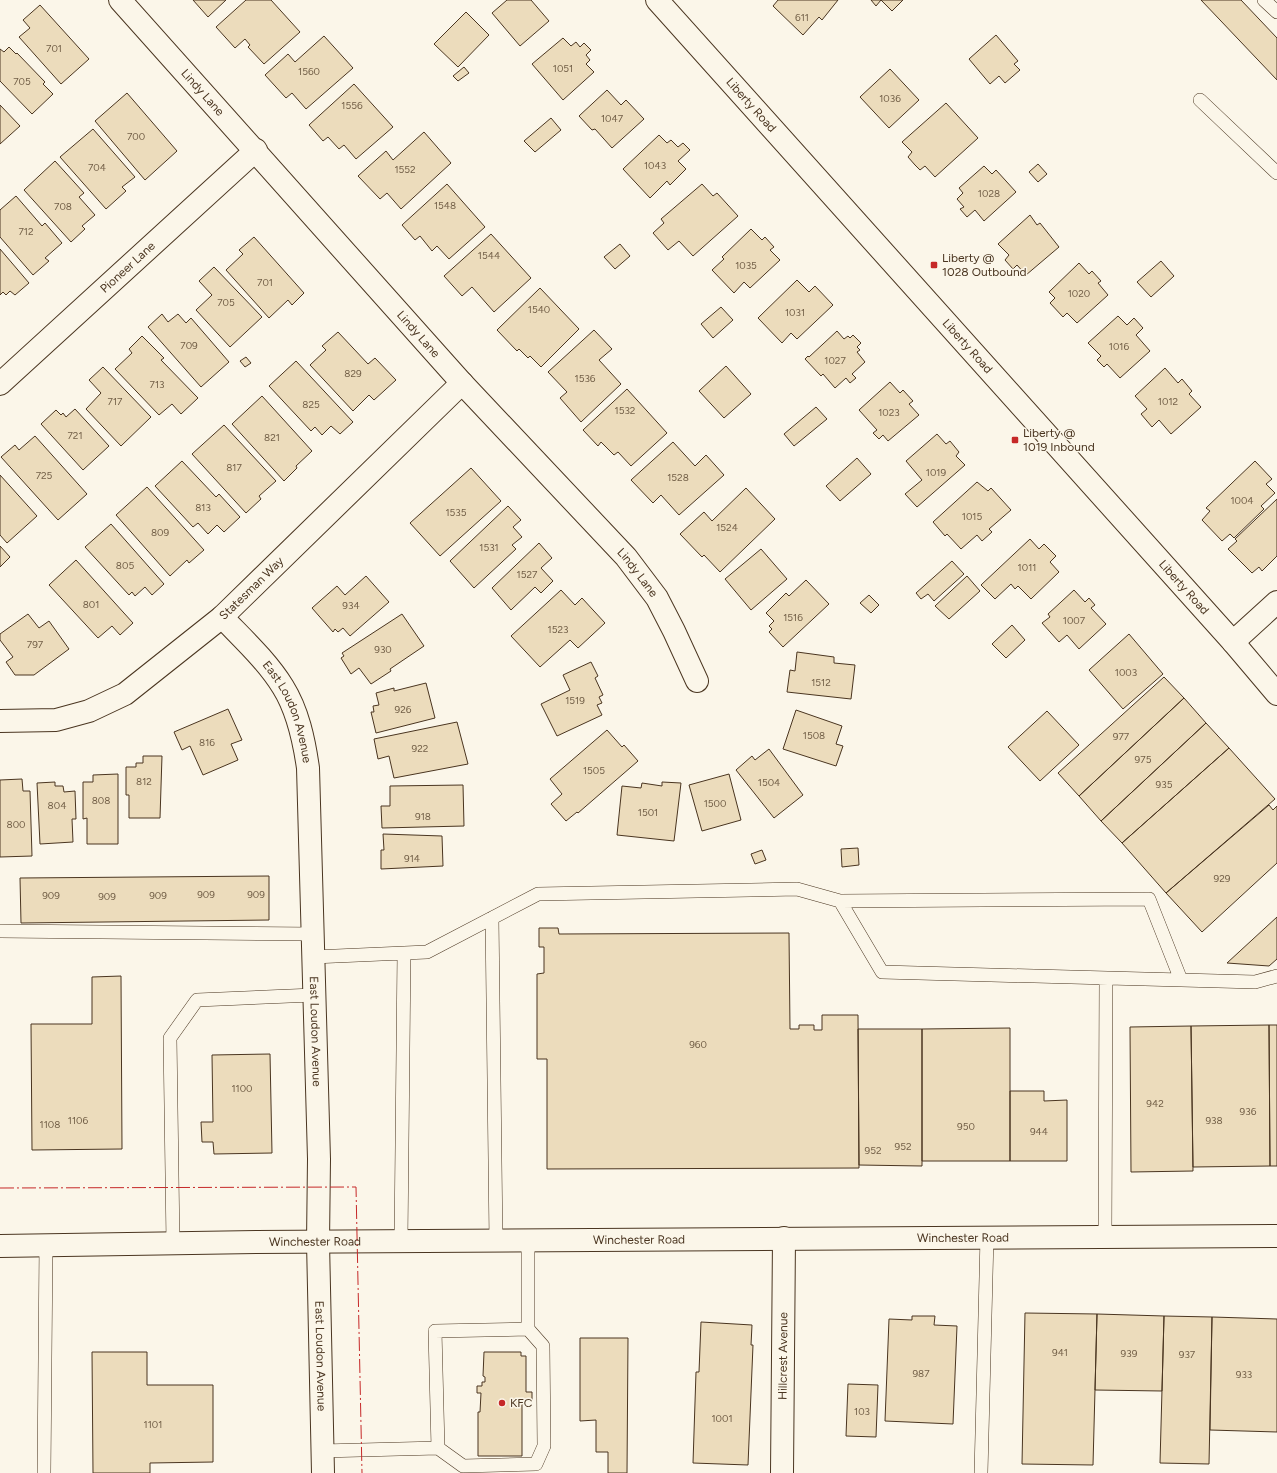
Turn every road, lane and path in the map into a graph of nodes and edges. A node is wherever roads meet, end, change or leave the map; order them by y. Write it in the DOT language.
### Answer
graph roads {
  1 [pos="120,0"];
  2 [pos="1264,0"];
  3 [pos="667,3"];
  4 [pos="1277,12"];
  5 [pos="1200,100"];
  6 [pos="256,150"];
  7 [pos="1277,173"];
  8 [pos="462,383"];
  9 [pos="0,384"];
  10 [pos="1277,602"];
  11 [pos="222,617"];
  12 [pos="1233,642"];
  13 [pos="697,681"];
  14 [pos="1277,694"];
  15 [pos="0,721"];
  16 [pos="840,900"];
  17 [pos="492,918"];
  18 [pos="0,931"];
  19 [pos="313,934"];
  20 [pos="404,953"];
  21 [pos="313,957"];
  22 [pos="1277,976"];
  23 [pos="1106,978"];
  24 [pos="1181,980"];
  25 [pos="314,995"];
  26 [pos="1277,1236"];
  27 [pos="987,1237"];
  28 [pos="1105,1237"];
  29 [pos="784,1238"];
  30 [pos="401,1241"];
  31 [pos="496,1241"];
  32 [pos="528,1241"];
  33 [pos="318,1242"];
  34 [pos="173,1243"];
  35 [pos="46,1245"];
  36 [pos="0,1246"];
  37 [pos="528,1329"];
  38 [pos="438,1448"];
  39 [pos="322,1451"];
  40 [pos="44,1473"];
  41 [pos="323,1473"];
  42 [pos="782,1473"];
  43 [pos="981,1473"];
  1 -- 6 [label="street, Lindy Lane"];
  2 -- 4 [label="lane"];
  3 -- 12 [label="street, Liberty Road"];
  5 -- 7 [label="lane"];
  6 -- 8 [label="street, Lindy Lane"];
  6 -- 9 [label="street, Pioneer Lane"];
  8 -- 11 [label="street, Statesman Way"];
  8 -- 13 [label="street, Lindy Lane"];
  10 -- 12 [label="street"];
  11 -- 15 [label="street, Statesman Way"];
  11 -- 19 [label="street, East Loudon Avenue"];
  12 -- 14 [label="street, Liberty Road"];
  16 -- 17 [label="lane"];
  16 -- 23 [label="lane"];
  16 -- 24 [label="lane"];
  17 -- 20 [label="lane"];
  17 -- 31 [label="lane"];
  18 -- 19 [label="lane"];
  19 -- 21 [label="street, East Loudon Avenue"];
  20 -- 21 [label="lane"];
  20 -- 30 [label="lane"];
  21 -- 25 [label="street, East Loudon Avenue"];
  22 -- 24 [label="lane"];
  23 -- 24 [label="lane"];
  23 -- 28 [label="lane"];
  25 -- 33 [label="street, East Loudon Avenue"];
  25 -- 34 [label="lane"];
  26 -- 28 [label="street, Winchester Road"];
  27 -- 28 [label="street, Winchester Road"];
  27 -- 29 [label="street, Winchester Road"];
  27 -- 43 [label="lane"];
  29 -- 32 [label="street, Winchester Road"];
  29 -- 42 [label="street, Hillcrest Avenue"];
  30 -- 31 [label="street, Winchester Road"];
  30 -- 33 [label="street, Winchester Road"];
  31 -- 32 [label="street, Winchester Road"];
  32 -- 37 [label="lane"];
  33 -- 34 [label="street, Winchester Road"];
  33 -- 39 [label="street, East Loudon Avenue"];
  34 -- 35 [label="street, Winchester Road"];
  35 -- 36 [label="street, Winchester Road"];
  35 -- 40 [label="lane"];
  37 -- 38 [label="lane"];
  37 -- 38 [label="lane"];
  38 -- 39 [label="lane"];
  39 -- 41 [label="street, East Loudon Avenue"];
}
